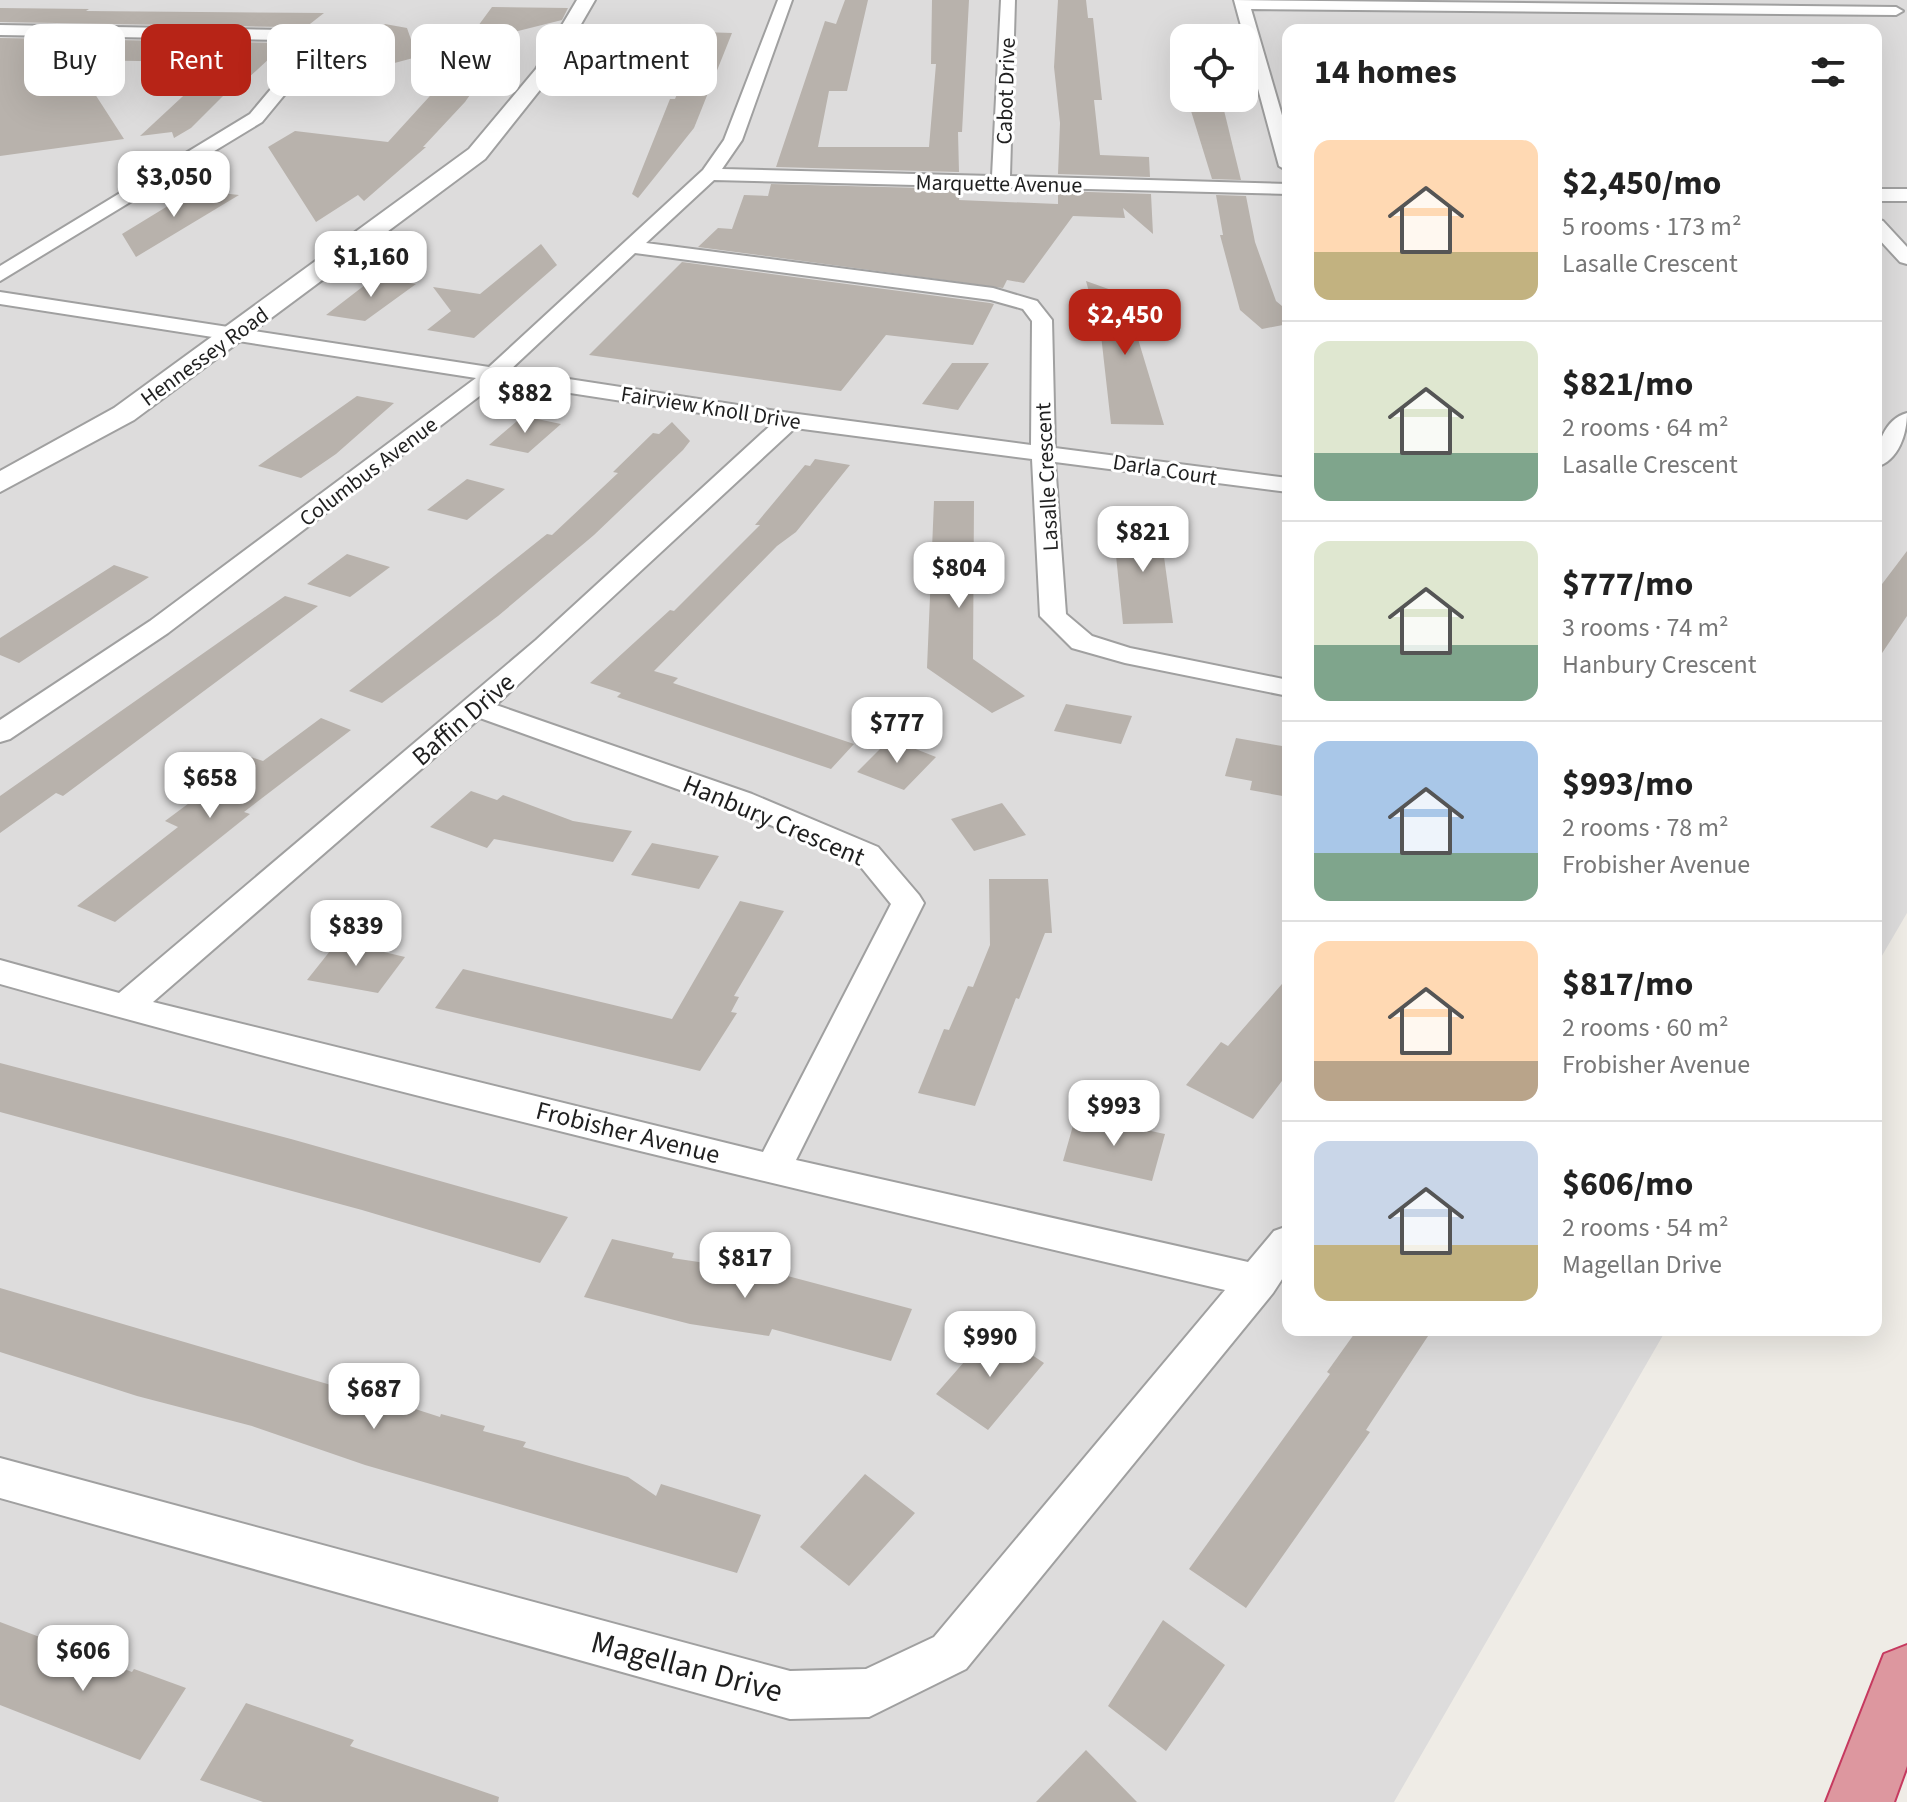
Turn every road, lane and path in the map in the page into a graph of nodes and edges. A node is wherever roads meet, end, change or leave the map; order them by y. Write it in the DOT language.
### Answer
graph roads {
  1 [pos="586,0"];
  2 [pos="785,0"];
  3 [pos="1008,0"];
  4 [pos="1241,2"];
  5 [pos="1472,3"];
  6 [pos="1687,8"];
  7 [pos="1896,11"];
  8 [pos="1701,24"];
  9 [pos="0,30"];
  10 [pos="1264,86"];
  11 [pos="1282,87"];
  12 [pos="1282,146"];
  13 [pos="709,174"];
  14 [pos="1001,182"];
  15 [pos="1282,189"];
  16 [pos="1882,195"];
  17 [pos="1907,195"];
  18 [pos="1882,231"];
  19 [pos="630,247"];
  20 [pos="1907,258"];
  21 [pos="0,275"];
  22 [pos="0,298"];
  23 [pos="236,334"];
  24 [pos="496,374"];
  25 [pos="790,420"];
  26 [pos="1907,420"];
  27 [pos="1043,450"];
  28 [pos="1882,452"];
  29 [pos="0,483"];
  30 [pos="1282,484"];
  31 [pos="1282,687"];
  32 [pos="478,708"];
  33 [pos="0,733"];
  34 [pos="0,972"];
  35 [pos="125,1007"];
  36 [pos="773,1169"];
  37 [pos="1282,1250"];
  38 [pos="1259,1281"];
  39 [pos="0,1478"];
  40 [pos="1907,1677"];
  41 [pos="1860,1802"];
  1 -- 23 [label="street, Hennessey Road"];
  2 -- 13 [label="street, Columbus Avenue"];
  3 -- 14 [label="street, Cabot Drive"];
  4 -- 5 [label="street"];
  4 -- 10 [label="street"];
  5 -- 6 [label="street"];
  6 -- 7 [label="street"];
  6 -- 8 [label="street"];
  9 -- 21 [label="street"];
  10 -- 11 [label="street"];
  10 -- 12 [label="street"];
  13 -- 14 [label="street, Marquette Avenue"];
  13 -- 19 [label="street, Columbus Avenue"];
  14 -- 15 [label="street, Marquette Avenue"];
  16 -- 17 [label="street"];
  18 -- 20 [label="street"];
  19 -- 24 [label="street, Columbus Avenue"];
  19 -- 27 [label="street, Lasalle Crescent"];
  22 -- 23 [label="street, Fairview Knoll Drive"];
  23 -- 24 [label="street, Fairview Knoll Drive"];
  23 -- 29 [label="street, Hennessey Road"];
  24 -- 25 [label="street, Fairview Knoll Drive"];
  24 -- 33 [label="street, Columbus Avenue"];
  25 -- 27 [label="street, Fairview Knoll Drive"];
  25 -- 32 [label="street, Baffin Drive"];
  26 -- 28 [label="street"];
  27 -- 30 [label="street, Darla Court"];
  27 -- 31 [label="street, Lasalle Crescent"];
  32 -- 35 [label="street, Baffin Drive"];
  32 -- 36 [label="street, Hanbury Crescent"];
  34 -- 35 [label="street, Frobisher Avenue"];
  35 -- 36 [label="street, Frobisher Avenue"];
  36 -- 38 [label="street, Frobisher Avenue"];
  37 -- 38 [label="street, Magellan Drive"];
  38 -- 39 [label="street, Magellan Drive"];
  40 -- 41 [label="highway"];
}
